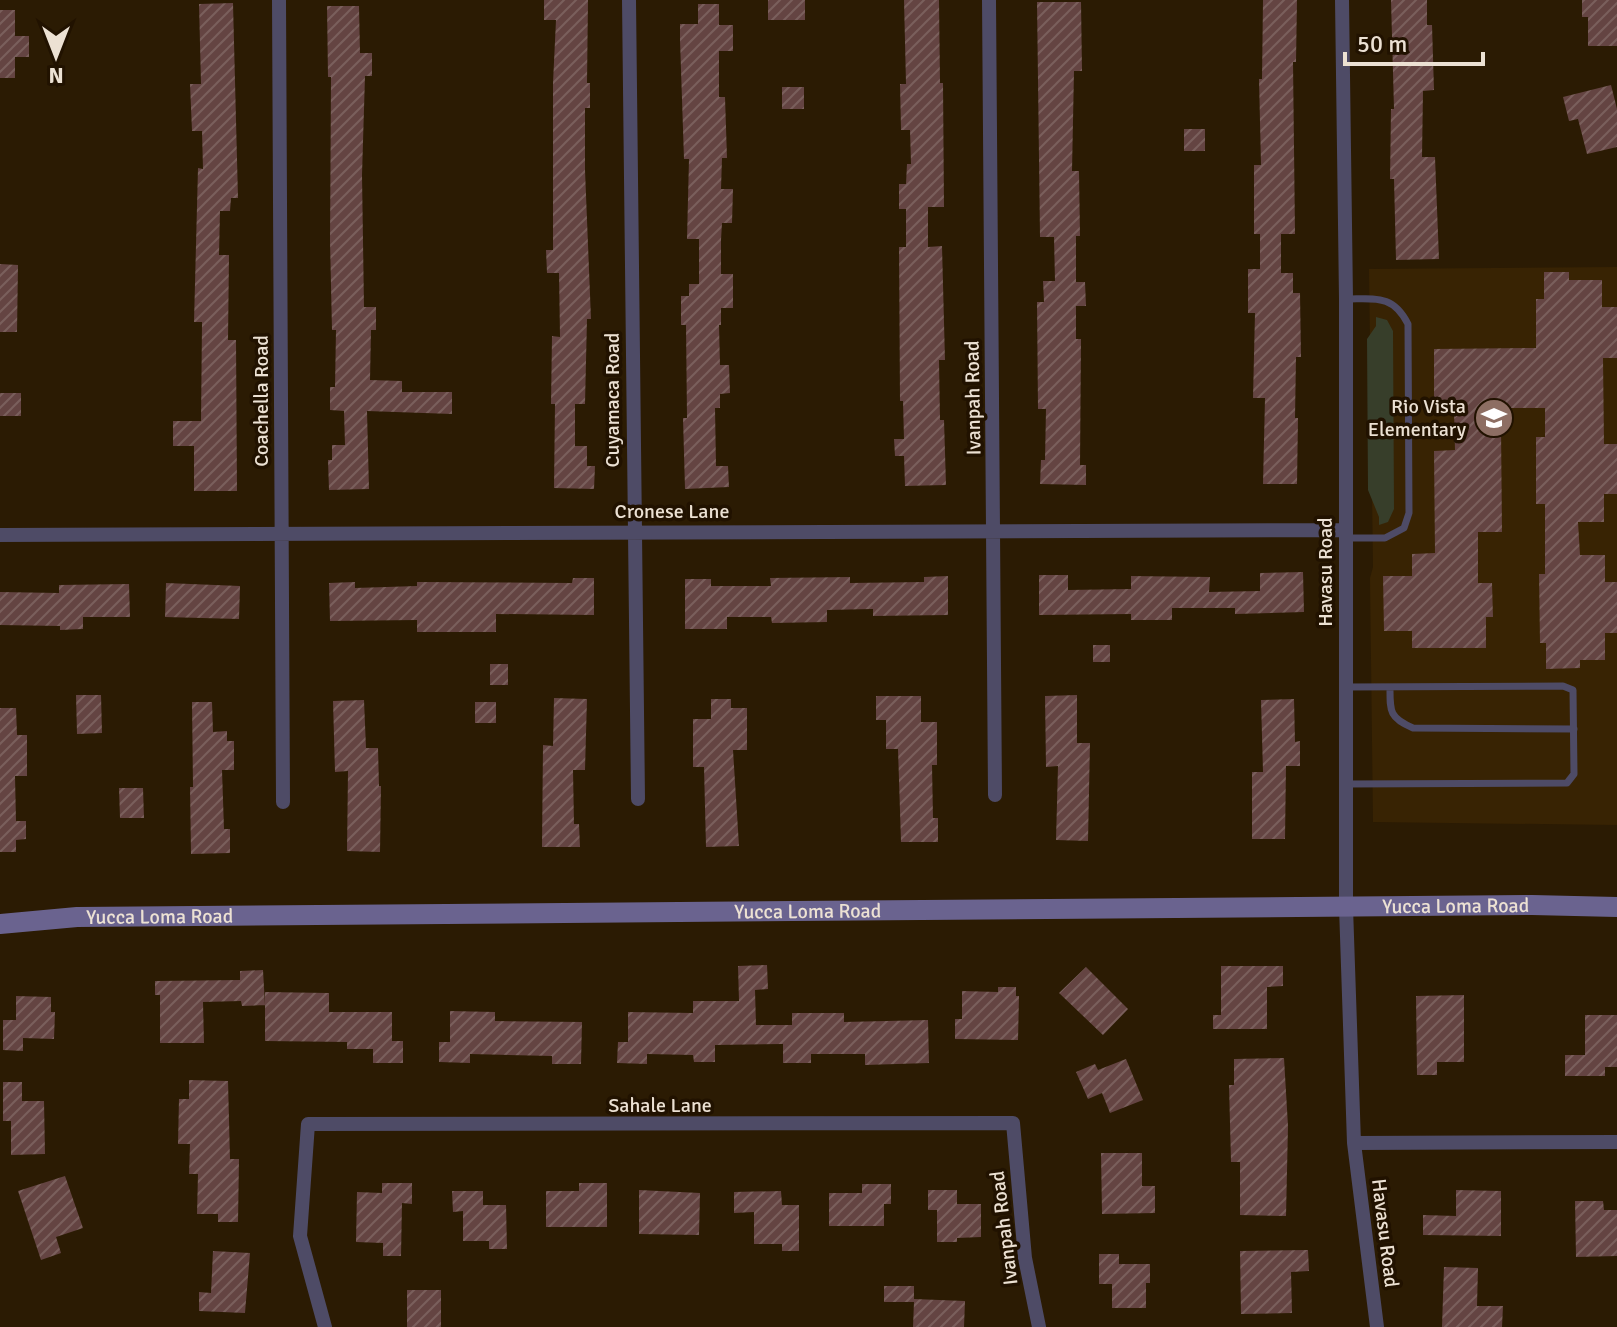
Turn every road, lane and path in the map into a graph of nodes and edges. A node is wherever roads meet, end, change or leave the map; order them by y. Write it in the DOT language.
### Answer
graph roads {
  1 [pos="279,0"];
  2 [pos="629,0"];
  3 [pos="989,0"];
  4 [pos="1342,0"];
  5 [pos="1346,299"];
  6 [pos="634,531"];
  7 [pos="995,531"];
  8 [pos="282,533"];
  9 [pos="1345,534"];
  10 [pos="0,535"];
  11 [pos="1345,687"];
  12 [pos="1390,687"];
  13 [pos="1574,729"];
  14 [pos="1346,784"];
  15 [pos="995,795"];
  16 [pos="638,799"];
  17 [pos="283,802"];
  18 [pos="1346,907"];
  19 [pos="1617,907"];
  20 [pos="0,924"];
  21 [pos="1013,1123"];
  22 [pos="1617,1142"];
  23 [pos="1354,1143"];
  24 [pos="325,1327"];
  25 [pos="1039,1327"];
  26 [pos="1377,1327"];
  1 -- 8 [label="street, Coachella Road"];
  2 -- 6 [label="street, Cuyamaca Road"];
  3 -- 7 [label="street, Ivanpah Road"];
  4 -- 5 [label="street, Havasu Road"];
  5 -- 9 [label="street, Havasu Road"];
  5 -- 9 [label="lane"];
  6 -- 7 [label="street, Cronese Lane"];
  6 -- 8 [label="street, Cronese Lane"];
  6 -- 16 [label="street, Cuyamaca Road"];
  7 -- 9 [label="street, Cronese Lane"];
  7 -- 15 [label="street, Ivanpah Road"];
  8 -- 10 [label="street, Cronese Lane"];
  8 -- 17 [label="street, Coachella Road"];
  9 -- 11 [label="street, Havasu Road"];
  11 -- 12 [label="lane"];
  11 -- 14 [label="street, Havasu Road"];
  12 -- 13 [label="lane"];
  12 -- 13 [label="lane"];
  13 -- 14 [label="lane"];
  14 -- 18 [label="street, Havasu Road"];
  18 -- 19 [label="main road, Yucca Loma Road"];
  18 -- 20 [label="main road, Yucca Loma Road"];
  18 -- 23 [label="street, Havasu Road"];
  21 -- 24 [label="street, Sahale Lane"];
  21 -- 25 [label="street, Ivanpah Road"];
  22 -- 23 [label="street"];
  23 -- 26 [label="street, Havasu Road"];
}
